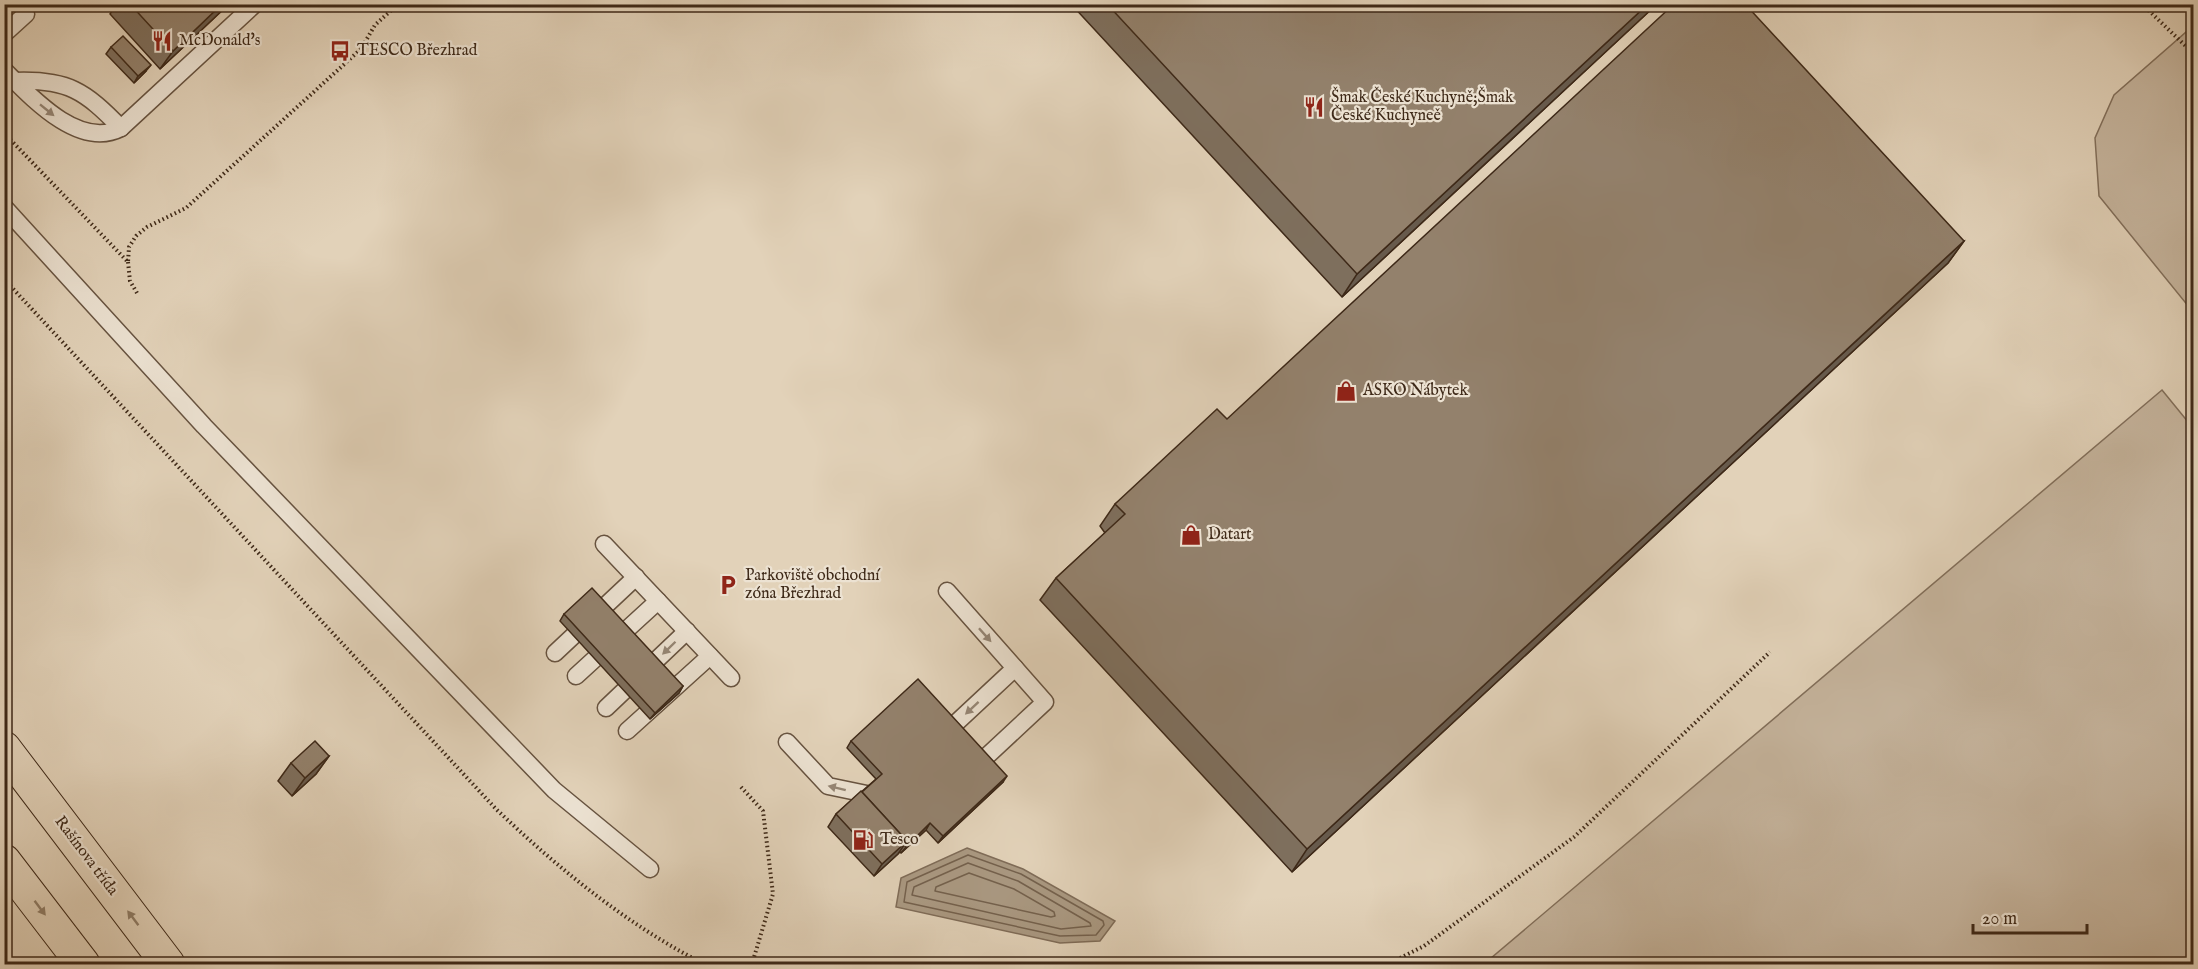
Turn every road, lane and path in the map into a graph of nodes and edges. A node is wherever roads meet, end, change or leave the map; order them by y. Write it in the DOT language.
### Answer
graph roads {
  1 [pos="255,4"];
  2 [pos="398,4"];
  3 [pos="2142,4"];
  4 [pos="26,14"];
  5 [pos="4,34"];
  6 [pos="2193,54"];
  7 [pos="10,75"];
  8 [pos="121,128"];
  9 [pos="4,133"];
  10 [pos="4,207"];
  11 [pos="128,262"];
  12 [pos="4,279"];
  13 [pos="137,293"];
  14 [pos="604,544"];
  15 [pos="636,577"];
  16 [pos="946,591"];
  17 [pos="658,601"];
  18 [pos="687,631"];
  19 [pos="1770,652"];
  20 [pos="555,654"];
  21 [pos="710,656"];
  22 [pos="1015,668"];
  23 [pos="576,676"];
  24 [pos="731,678"];
  25 [pos="606,708"];
  26 [pos="627,731"];
  27 [pos="787,742"];
  28 [pos="4,748"];
  29 [pos="928,748"];
  30 [pos="894,780"];
  31 [pos="957,784"];
  32 [pos="741,787"];
  33 [pos="876,796"];
  34 [pos="898,801"];
  35 [pos="4,861"];
  36 [pos="650,869"];
  37 [pos="83,964"];
  38 [pos="168,964"];
  39 [pos="704,964"];
  40 [pos="752,964"];
  41 [pos="1388,964"];
  1 -- 8 [label="lane"];
  2 -- 11 [label="path"];
  3 -- 6 [label="path"];
  4 -- 5 [label="lane"];
  7 -- 8 [label="lane"];
  7 -- 8 [label="lane, one-way"];
  9 -- 11 [label="path"];
  10 -- 36 [label="lane"];
  11 -- 13 [label="path"];
  12 -- 39 [label="path"];
  14 -- 15 [label="lane"];
  15 -- 17 [label="lane"];
  15 -- 20 [label="lane"];
  16 -- 22 [label="lane, one-way"];
  17 -- 18 [label="lane"];
  17 -- 23 [label="lane"];
  18 -- 21 [label="lane"];
  18 -- 25 [label="lane, one-way"];
  19 -- 41 [label="path"];
  21 -- 24 [label="lane"];
  21 -- 26 [label="lane"];
  22 -- 29 [label="lane, one-way"];
  22 -- 31 [label="lane"];
  33 -- 27 [label="lane, one-way"];
  38 -- 28 [label="main road, Rašínova třída, one-way"];
  30 -- 33 [label="lane"];
  32 -- 40 [label="path"];
  33 -- 34 [label="lane"];
  35 -- 37 [label="main road, one-way"];
}
